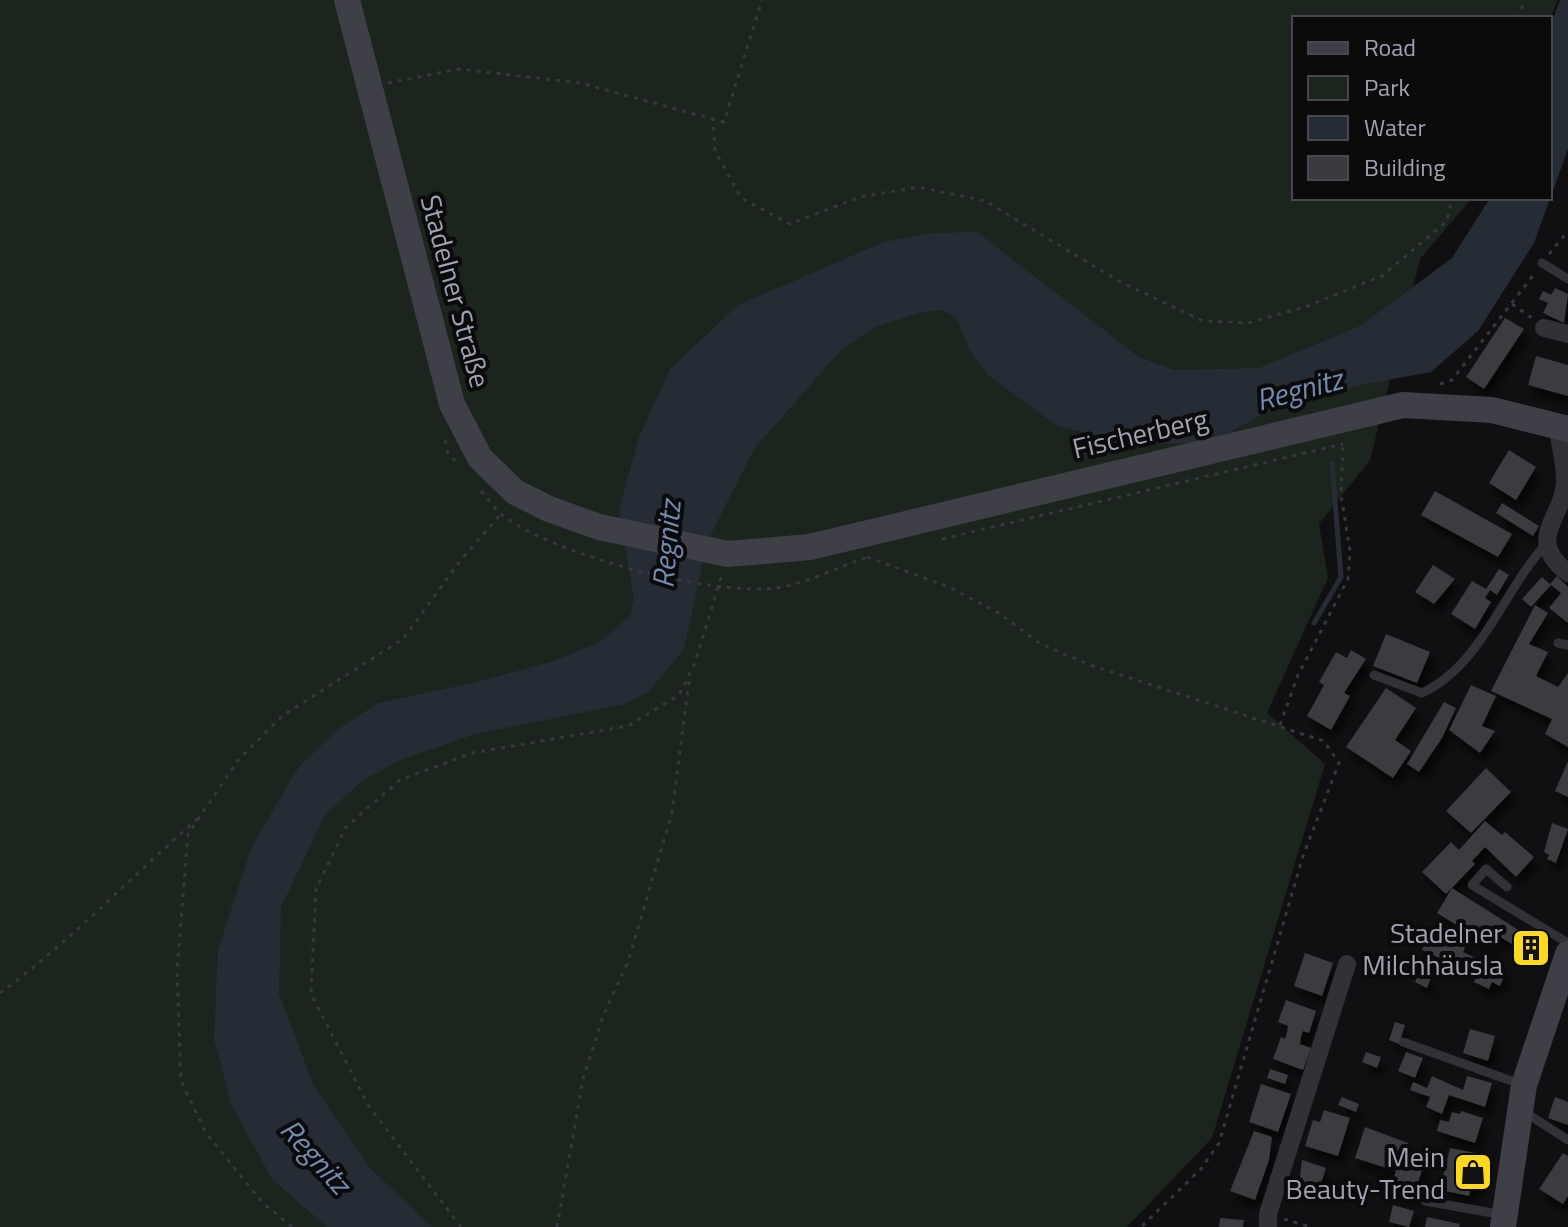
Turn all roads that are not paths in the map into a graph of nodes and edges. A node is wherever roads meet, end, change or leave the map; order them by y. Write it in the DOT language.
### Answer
graph roads {
  1 [pos="347,0"];
  2 [pos="1542,263"];
  3 [pos="1568,279"];
  4 [pos="1544,328"];
  5 [pos="1568,334"];
  6 [pos="1563,429"];
  7 [pos="1567,481"];
  8 [pos="599,527"];
  9 [pos="1547,543"];
  10 [pos="1568,573"];
  11 [pos="1374,675"];
  12 [pos="1507,887"];
  13 [pos="1568,943"];
  14 [pos="1568,954"];
  15 [pos="1347,964"];
  16 [pos="1403,1042"];
  17 [pos="1522,1097"];
  18 [pos="1568,1140"];
  19 [pos="1425,1201"];
  20 [pos="1268,1221"];
  21 [pos="1504,1221"];
  1 -- 8 [label="main road, Stadelner Straße"];
  2 -- 3 [label="lane"];
  4 -- 5 [label="street"];
  6 -- 7 [label="street"];
  6 -- 8 [label="main road, Fischerberg"];
  7 -- 9 [label="street"];
  9 -- 10 [label="street"];
  9 -- 11 [label="lane"];
  12 -- 13 [label="lane"];
  14 -- 17 [label="main road"];
  15 -- 20 [label="street"];
  16 -- 17 [label="lane"];
  17 -- 18 [label="lane"];
  17 -- 21 [label="main road"];
  19 -- 21 [label="lane"];
}
